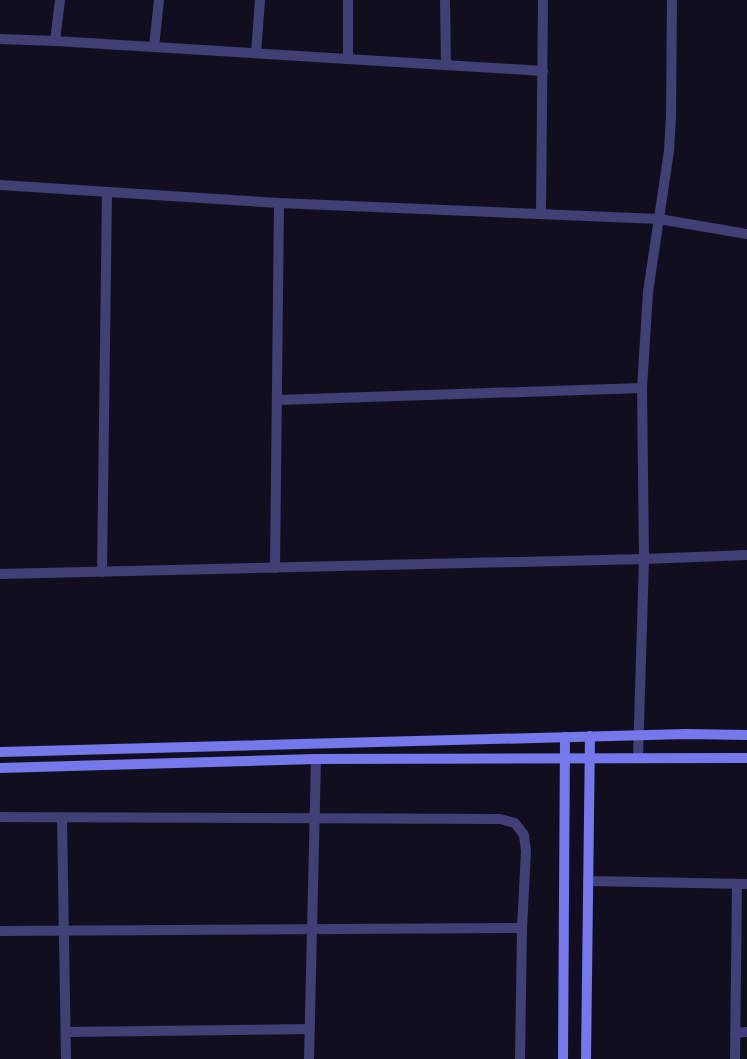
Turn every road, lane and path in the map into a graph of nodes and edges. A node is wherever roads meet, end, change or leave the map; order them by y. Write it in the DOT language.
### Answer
graph roads {
  1 [pos="60,0"];
  2 [pos="160,0"];
  3 [pos="260,0"];
  4 [pos="348,0"];
  5 [pos="445,0"];
  6 [pos="543,0"];
  7 [pos="672,0"];
  8 [pos="0,39"];
  9 [pos="55,40"];
  10 [pos="154,47"];
  11 [pos="256,53"];
  12 [pos="348,59"];
  13 [pos="446,65"];
  14 [pos="543,71"];
  15 [pos="0,185"];
  16 [pos="107,192"];
  17 [pos="279,203"];
  18 [pos="541,213"];
  19 [pos="659,219"];
  20 [pos="747,234"];
  21 [pos="642,388"];
  22 [pos="277,400"];
  23 [pos="747,555"];
  24 [pos="644,559"];
  25 [pos="275,568"];
  26 [pos="102,572"];
  27 [pos="0,574"];
  28 [pos="639,735"];
  29 [pos="747,735"];
  30 [pos="590,736"];
  31 [pos="565,737"];
  32 [pos="0,752"];
  33 [pos="565,758"];
  34 [pos="589,758"];
  35 [pos="638,758"];
  36 [pos="747,758"];
  37 [pos="316,759"];
  38 [pos="0,768"];
  39 [pos="0,817"];
  40 [pos="314,817"];
  41 [pos="62,818"];
  42 [pos="588,882"];
  43 [pos="742,884"];
  44 [pos="522,928"];
  45 [pos="312,929"];
  46 [pos="0,931"];
  47 [pos="64,931"];
  48 [pos="310,1029"];
  49 [pos="66,1032"];
  50 [pos="747,1032"];
  51 [pos="735,1033"];
  52 [pos="66,1059"];
  53 [pos="309,1059"];
  54 [pos="520,1059"];
  55 [pos="563,1059"];
  56 [pos="586,1059"];
  57 [pos="735,1059"];
  1 -- 9 [label="street"];
  2 -- 10 [label="street"];
  3 -- 11 [label="street"];
  4 -- 12 [label="street"];
  5 -- 13 [label="street"];
  6 -- 14 [label="street"];
  7 -- 19 [label="street"];
  8 -- 9 [label="street"];
  9 -- 10 [label="street"];
  10 -- 11 [label="street"];
  11 -- 12 [label="street"];
  12 -- 13 [label="street"];
  13 -- 14 [label="street"];
  14 -- 18 [label="street"];
  15 -- 16 [label="street"];
  16 -- 17 [label="street"];
  16 -- 26 [label="street"];
  17 -- 18 [label="street"];
  17 -- 22 [label="street"];
  18 -- 19 [label="street"];
  19 -- 20 [label="street"];
  19 -- 21 [label="street"];
  21 -- 22 [label="street"];
  21 -- 24 [label="street"];
  22 -- 25 [label="street"];
  23 -- 24 [label="street"];
  24 -- 25 [label="street"];
  24 -- 28 [label="street"];
  25 -- 26 [label="street"];
  26 -- 27 [label="street"];
  28 -- 29 [label="street"];
  28 -- 30 [label="street"];
  28 -- 35 [label="street"];
  30 -- 31 [label="street"];
  30 -- 34 [label="street"];
  31 -- 32 [label="street"];
  31 -- 33 [label="street"];
  33 -- 34 [label="street"];
  33 -- 37 [label="street"];
  33 -- 55 [label="street"];
  34 -- 35 [label="street"];
  34 -- 42 [label="street"];
  35 -- 36 [label="street"];
  37 -- 38 [label="street"];
  37 -- 40 [label="street"];
  39 -- 41 [label="street"];
  40 -- 41 [label="street"];
  40 -- 44 [label="street"];
  40 -- 45 [label="street"];
  41 -- 47 [label="street"];
  42 -- 43 [label="street"];
  42 -- 56 [label="street"];
  43 -- 51 [label="street"];
  44 -- 45 [label="street"];
  44 -- 54 [label="street"];
  45 -- 47 [label="street"];
  45 -- 48 [label="street"];
  46 -- 47 [label="street"];
  47 -- 49 [label="street"];
  48 -- 49 [label="street"];
  48 -- 53 [label="street"];
  49 -- 52 [label="street"];
  50 -- 51 [label="street"];
  51 -- 57 [label="street"];
}
